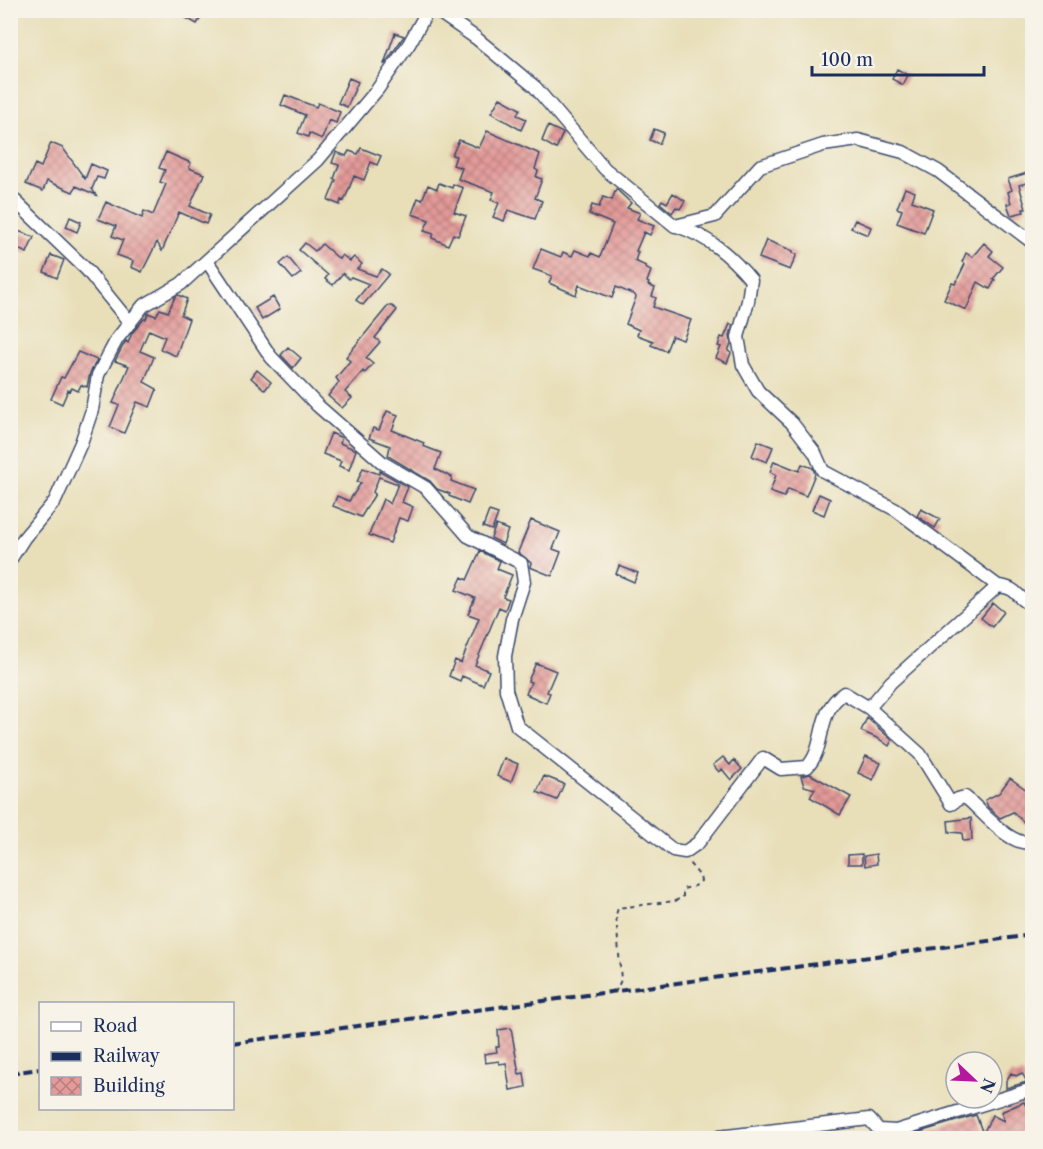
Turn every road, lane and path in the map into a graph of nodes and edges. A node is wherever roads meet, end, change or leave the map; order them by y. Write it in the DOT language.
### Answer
graph roads {
  1 [pos="428,10"];
  2 [pos="436,10"];
  3 [pos="10,196"];
  4 [pos="675,226"];
  5 [pos="1032,242"];
  6 [pos="207,261"];
  7 [pos="130,323"];
  8 [pos="10,560"];
  9 [pos="998,586"];
  10 [pos="1032,605"];
  11 [pos="869,708"];
  12 [pos="1032,842"];
  13 [pos="685,852"];
  14 [pos="615,993"];
  15 [pos="1032,1089"];
  16 [pos="710,1138"];
  1 -- 6 [label="street"];
  2 -- 4 [label="street"];
  3 -- 7 [label="street"];
  4 -- 5 [label="street"];
  4 -- 9 [label="street"];
  6 -- 7 [label="street"];
  6 -- 13 [label="street"];
  7 -- 8 [label="street"];
  9 -- 10 [label="street"];
  9 -- 11 [label="street"];
  11 -- 12 [label="street"];
  11 -- 13 [label="street"];
  13 -- 14 [label="path"];
  15 -- 16 [label="street"];
}
